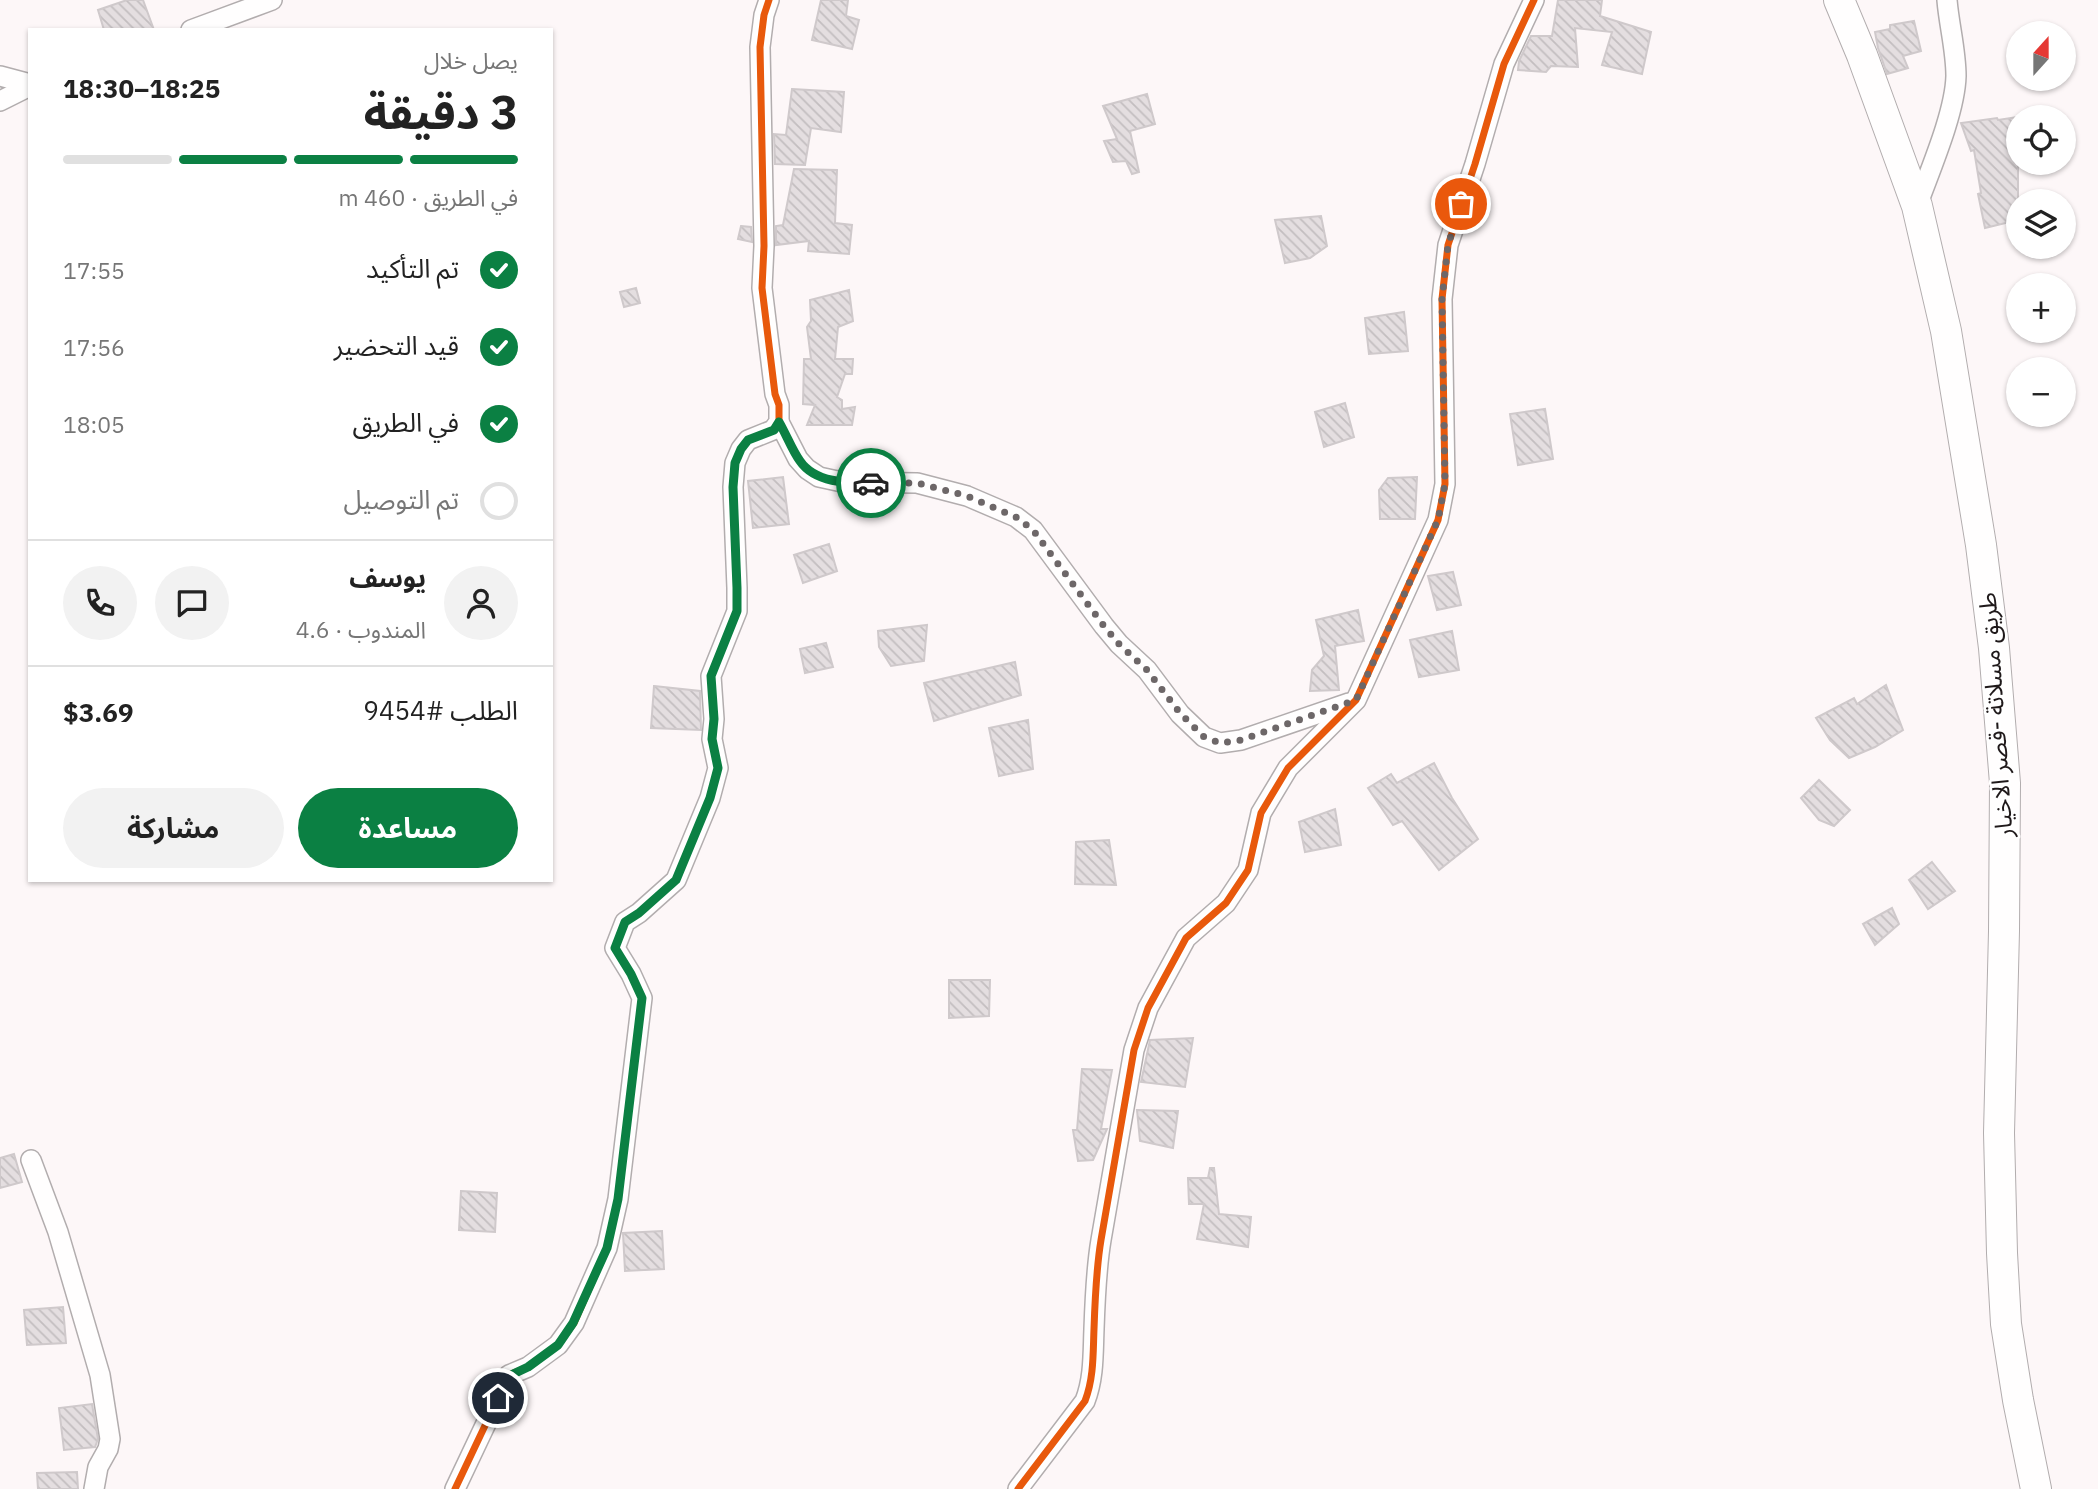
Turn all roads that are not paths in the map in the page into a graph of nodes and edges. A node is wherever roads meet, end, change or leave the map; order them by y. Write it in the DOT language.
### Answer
graph roads {
  1 [pos="272,0"];
  2 [pos="769,0"];
  3 [pos="1534,0"];
  4 [pos="1839,0"];
  5 [pos="1947,0"];
  6 [pos="196,28"];
  7 [pos="0,76"];
  8 [pos="28,84"];
  9 [pos="28,86"];
  10 [pos="0,100"];
  11 [pos="1917,206"];
  12 [pos="779,422"];
  13 [pos="1356,700"];
  14 [pos="31,1160"];
  15 [pos="94,1489"];
  16 [pos="455,1489"];
  17 [pos="1018,1489"];
  18 [pos="2036,1489"];
  1 -- 6 [label="street"];
  2 -- 12 [label="street"];
  3 -- 13 [label="street"];
  4 -- 11 [label="main road, طريق مسلاتة -قصر الاخيار"];
  5 -- 11 [label="street"];
  7 -- 8 [label="street"];
  9 -- 10 [label="street"];
  11 -- 18 [label="main road, طريق مسلاتة -قصر الاخيار"];
  12 -- 13 [label="street"];
  12 -- 16 [label="street"];
  13 -- 17 [label="street"];
  14 -- 15 [label="street"];
}
